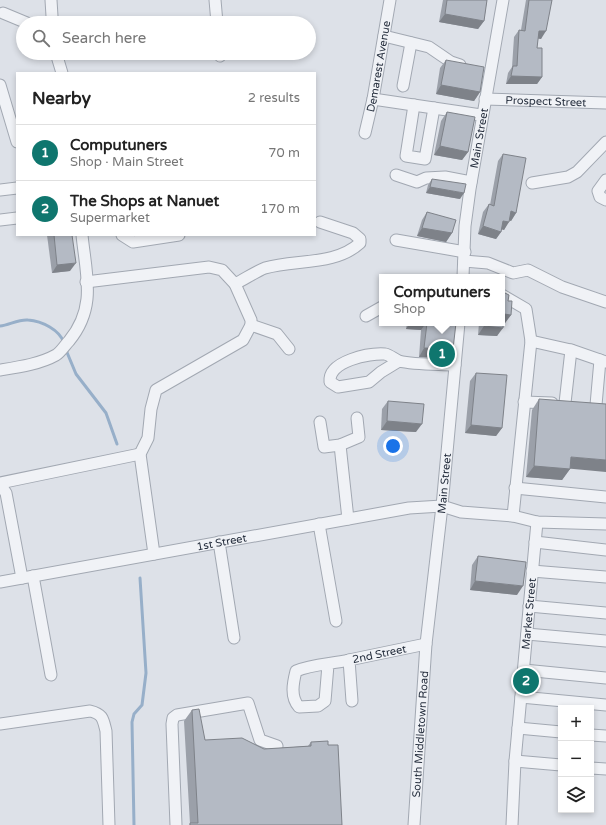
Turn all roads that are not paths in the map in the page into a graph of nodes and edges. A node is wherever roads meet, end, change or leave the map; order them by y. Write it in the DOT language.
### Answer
graph roads {
  1 [pos="51,0"];
  2 [pos="215,0"];
  3 [pos="390,0"];
  4 [pos="503,0"];
  5 [pos="1,13"];
  6 [pos="52,16"];
  7 [pos="216,16"];
  8 [pos="16,19"];
  9 [pos="384,36"];
  10 [pos="411,43"];
  11 [pos="58,60"];
  12 [pos="490,71"];
  13 [pos="62,72"];
  14 [pos="0,85"];
  15 [pos="403,86"];
  16 [pos="373,99"];
  17 [pos="485,99"];
  18 [pos="606,103"];
  19 [pos="414,106"];
  20 [pos="434,108"];
  21 [pos="482,115"];
  22 [pos="365,133"];
  23 [pos="16,139"];
  24 [pos="606,142"];
  25 [pos="396,175"];
  26 [pos="606,180"];
  27 [pos="471,182"];
  28 [pos="532,184"];
  29 [pos="16,188"];
  30 [pos="0,190"];
  31 [pos="606,200"];
  32 [pos="16,218"];
  33 [pos="0,220"];
  34 [pos="320,222"];
  35 [pos="82,236"];
  36 [pos="124,236"];
  37 [pos="172,236"];
  38 [pos="396,240"];
  39 [pos="464,257"];
  40 [pos="463,274"];
  41 [pos="86,282"];
  42 [pos="235,284"];
  43 [pos="505,297"];
  44 [pos="606,302"];
  45 [pos="379,309"];
  46 [pos="366,316"];
  47 [pos="251,325"];
  48 [pos="459,326"];
  49 [pos="531,341"];
  50 [pos="289,349"];
  51 [pos="571,350"];
  52 [pos="399,361"];
  53 [pos="603,361"];
  54 [pos="455,365"];
  55 [pos="0,370"];
  56 [pos="524,402"];
  57 [pos="597,405"];
  58 [pos="357,418"];
  59 [pos="320,422"];
  60 [pos="340,445"];
  61 [pos="140,454"];
  62 [pos="0,483"];
  63 [pos="515,488"];
  64 [pos="606,497"];
  65 [pos="442,506"];
  66 [pos="512,516"];
  67 [pos="348,519"];
  68 [pos="537,522"];
  69 [pos="319,524"];
  70 [pos="606,524"];
  71 [pos="219,542"];
  72 [pos="535,542"];
  73 [pos="606,550"];
  74 [pos="154,554"];
  75 [pos="532,571"];
  76 [pos="28,577"];
  77 [pos="606,577"];
  78 [pos="0,582"];
  79 [pos="529,606"];
  80 [pos="606,613"];
  81 [pos="336,621"];
  82 [pos="527,634"];
  83 [pos="234,638"];
  84 [pos="606,641"];
  85 [pos="426,644"];
  86 [pos="349,660"];
  87 [pos="328,665"];
  88 [pos="524,670"];
  89 [pos="51,675"];
  90 [pos="606,678"];
  91 [pos="521,697"];
  92 [pos="352,701"];
  93 [pos="606,705"];
  94 [pos="0,724"];
  95 [pos="518,728"];
  96 [pos="558,732"];
  97 [pos="594,735"];
  98 [pos="606,736"];
  99 [pos="277,746"];
  100 [pos="515,762"];
  101 [pos="558,765"];
  102 [pos="594,768"];
  103 [pos="606,769"];
  104 [pos="109,825"];
  105 [pos="176,825"];
  106 [pos="414,825"];
  107 [pos="512,825"];
  1 -- 6 [label="street"];
  2 -- 7 [label="street"];
  3 -- 9 [label="street, Demarest Avenue"];
  4 -- 12 [label="street, Main Street"];
  5 -- 8 [label="street"];
  9 -- 10 [label="street"];
  9 -- 16 [label="street, Demarest Avenue"];
  10 -- 12 [label="street"];
  10 -- 15 [label="street"];
  11 -- 13 [label="street"];
  12 -- 17 [label="street, Main Street"];
  14 -- 23 [label="street"];
  16 -- 19 [label="street"];
  16 -- 22 [label="street, Demarest Avenue"];
  17 -- 18 [label="street, Prospect Street"];
  17 -- 21 [label="street, Main Street"];
  19 -- 20 [label="street"];
  19 -- 20 [label="street"];
  20 -- 21 [label="street"];
  21 -- 27 [label="street, Main Street"];
  24 -- 28 [label="street"];
  25 -- 27 [label="street"];
  26 -- 31 [label="street"];
  27 -- 39 [label="street, Main Street"];
  29 -- 30 [label="street"];
  32 -- 33 [label="street"];
  34 -- 42 [label="street"];
  35 -- 41 [label="street"];
  36 -- 37 [label="street"];
  38 -- 39 [label="street"];
  39 -- 40 [label="street, Main Street"];
  39 -- 44 [label="street"];
  41 -- 42 [label="street"];
  41 -- 55 [label="street"];
  42 -- 47 [label="street"];
  43 -- 49 [label="street"];
  45 -- 46 [label="street"];
  47 -- 50 [label="street"];
  47 -- 61 [label="street"];
  48 -- 54 [label="street, Main Street"];
  49 -- 51 [label="street"];
  49 -- 56 [label="street"];
  51 -- 53 [label="street"];
  51 -- 56 [label="street"];
  52 -- 52 [label="street"];
  52 -- 54 [label="street"];
  53 -- 57 [label="street"];
  54 -- 65 [label="street, Main Street"];
  56 -- 63 [label="street"];
  58 -- 60 [label="street"];
  59 -- 60 [label="street"];
  60 -- 67 [label="street"];
  61 -- 62 [label="street"];
  61 -- 74 [label="street"];
  62 -- 76 [label="street"];
  63 -- 64 [label="street"];
  63 -- 66 [label="street"];
  65 -- 66 [label="street"];
  65 -- 67 [label="street, 1st Street"];
  65 -- 85 [label="street, Main Street"];
  66 -- 68 [label="street"];
  67 -- 69 [label="street, 1st Street"];
  68 -- 70 [label="street"];
  68 -- 72 [label="street, Market Street"];
  69 -- 71 [label="street, 1st Street"];
  69 -- 81 [label="street"];
  71 -- 74 [label="street, 1st Street"];
  71 -- 83 [label="street"];
  72 -- 73 [label="street"];
  72 -- 75 [label="street, Market Street"];
  74 -- 76 [label="street, 1st Street"];
  75 -- 77 [label="street"];
  75 -- 79 [label="street, Market Street"];
  76 -- 78 [label="street, 1st Street"];
  76 -- 89 [label="street"];
  79 -- 80 [label="street"];
  79 -- 82 [label="street, Market Street"];
  82 -- 84 [label="street"];
  82 -- 88 [label="street, Market Street"];
  85 -- 86 [label="street, 2nd Street"];
  85 -- 106 [label="street, South Middletown Road"];
  86 -- 87 [label="street"];
  86 -- 92 [label="street, 2nd Street"];
  88 -- 90 [label="street"];
  88 -- 91 [label="street, Market Street"];
  91 -- 93 [label="street"];
  91 -- 95 [label="street, Market Street"];
  94 -- 104 [label="street"];
  95 -- 96 [label="street"];
  95 -- 100 [label="street, Market Street"];
  97 -- 98 [label="street"];
  99 -- 105 [label="street"];
  100 -- 101 [label="street"];
  100 -- 107 [label="street, Market Street"];
  102 -- 103 [label="street"];
}
